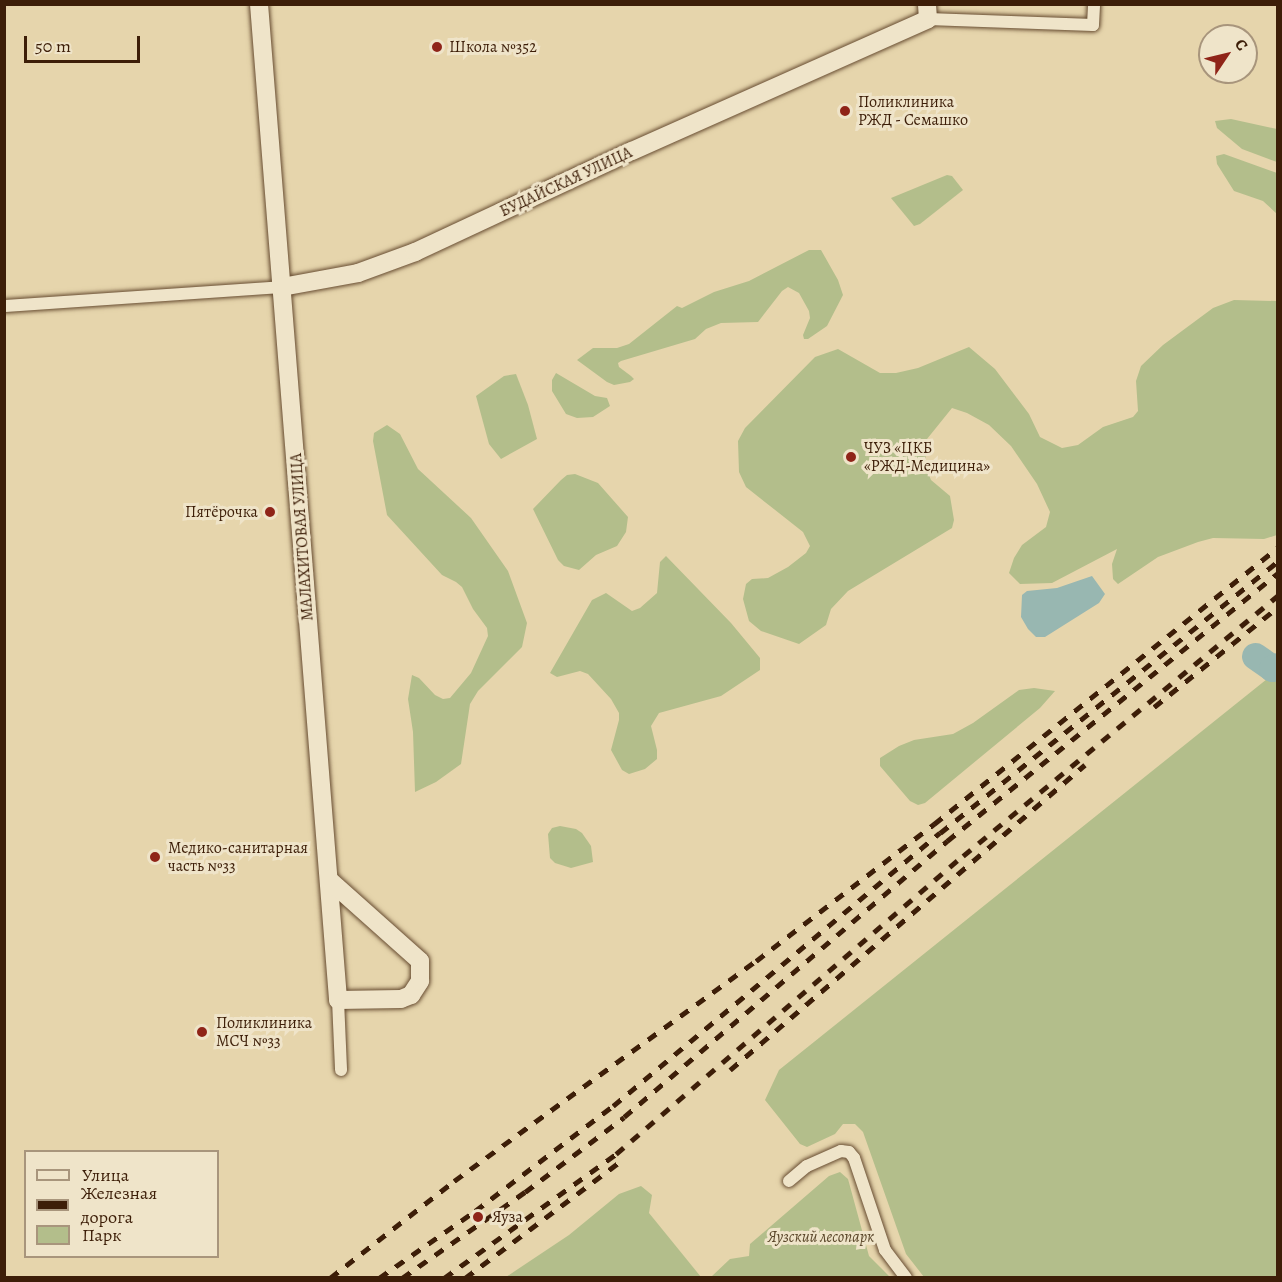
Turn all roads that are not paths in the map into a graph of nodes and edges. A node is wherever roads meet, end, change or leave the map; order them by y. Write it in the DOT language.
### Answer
graph roads {
  1 [pos="259,4"];
  2 [pos="1095,4"];
  3 [pos="928,12"];
  4 [pos="282,287"];
  5 [pos="4,306"];
  6 [pos="329,880"];
  7 [pos="338,1000"];
  8 [pos="341,1070"];
  9 [pos="789,1180"];
  10 [pos="906,1278"];
  1 -- 4 [label="street, МАЛАХИТОВАЯ УЛИЦА"];
  2 -- 3 [label="street, БУДАЙСКАЯ УЛИЦА"];
  3 -- 4 [label="street, БУДАЙСКАЯ УЛИЦА"];
  4 -- 5 [label="street, БУДАЙСКАЯ УЛИЦА"];
  4 -- 6 [label="street, МАЛАХИТОВАЯ УЛИЦА"];
  6 -- 7 [label="street, МАЛАХИТОВАЯ УЛИЦА"];
  6 -- 7 [label="street"];
  7 -- 8 [label="street, МАЛАХИТОВАЯ УЛИЦА"];
  9 -- 10 [label="street"];
}
